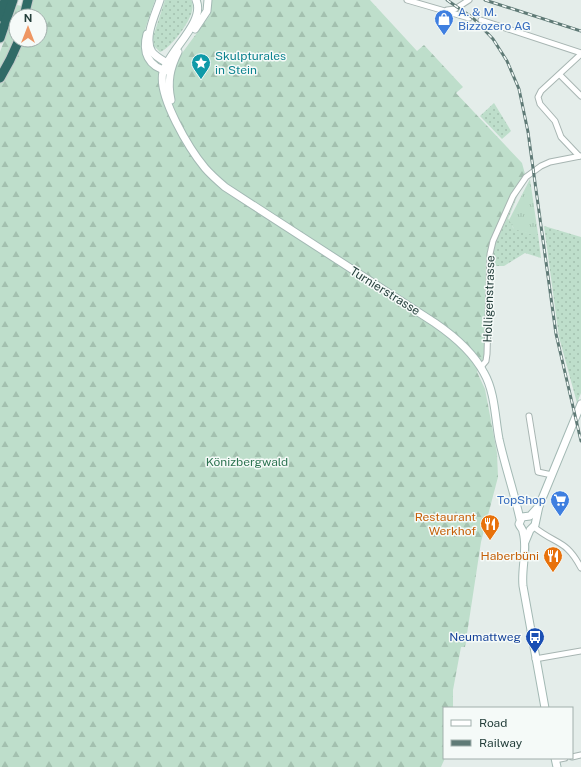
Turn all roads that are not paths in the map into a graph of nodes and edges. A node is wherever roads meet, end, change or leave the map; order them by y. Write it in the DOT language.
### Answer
graph roads {
  1 [pos="160,0"];
  2 [pos="196,0"];
  3 [pos="202,0"];
  4 [pos="208,0"];
  5 [pos="407,0"];
  6 [pos="469,0"];
  7 [pos="8,2"];
  8 [pos="446,10"];
  9 [pos="0,17"];
  10 [pos="469,18"];
  11 [pos="481,20"];
  12 [pos="153,21"];
  13 [pos="196,21"];
  14 [pos="184,37"];
  15 [pos="0,38"];
  16 [pos="15,48"];
  17 [pos="581,54"];
  18 [pos="157,56"];
  19 [pos="168,67"];
  20 [pos="560,75"];
  21 [pos="0,78"];
  22 [pos="579,94"];
  23 [pos="580,156"];
  24 [pos="481,367"];
  25 [pos="581,404"];
  26 [pos="528,416"];
  27 [pos="552,475"];
  28 [pos="528,523"];
  29 [pos="581,568"];
  30 [pos="581,651"];
  31 [pos="535,659"];
  32 [pos="545,707"];
  1 -- 12 [label="main road"];
  2 -- 13 [label="main road"];
  3 -- 13 [label="main road"];
  4 -- 19 [label="main road, Turnierstrasse"];
  5 -- 8 [label="street"];
  6 -- 8 [label="street"];
  7 -- 9 [label="highway"];
  7 -- 15 [label="highway"];
  8 -- 10 [label="street"];
  11 -- 17 [label="street"];
  12 -- 18 [label="main road"];
  12 -- 19 [label="main road"];
  13 -- 14 [label="main road"];
  14 -- 18 [label="main road"];
  14 -- 19 [label="main road"];
  16 -- 21 [label="highway"];
  17 -- 20 [label="street"];
  18 -- 19 [label="main road"];
  19 -- 24 [label="main road, Turnierstrasse"];
  20 -- 22 [label="street"];
  20 -- 23 [label="street"];
  23 -- 24 [label="street, Holligenstrasse"];
  24 -- 28 [label="main road, Turnierstrasse"];
  25 -- 27 [label="main road"];
  26 -- 27 [label="street"];
  27 -- 28 [label="main road"];
  28 -- 29 [label="street"];
  28 -- 31 [label="main road, Turnierstrasse"];
  30 -- 31 [label="street"];
  31 -- 32 [label="main road, Turnierstrasse"];
}
